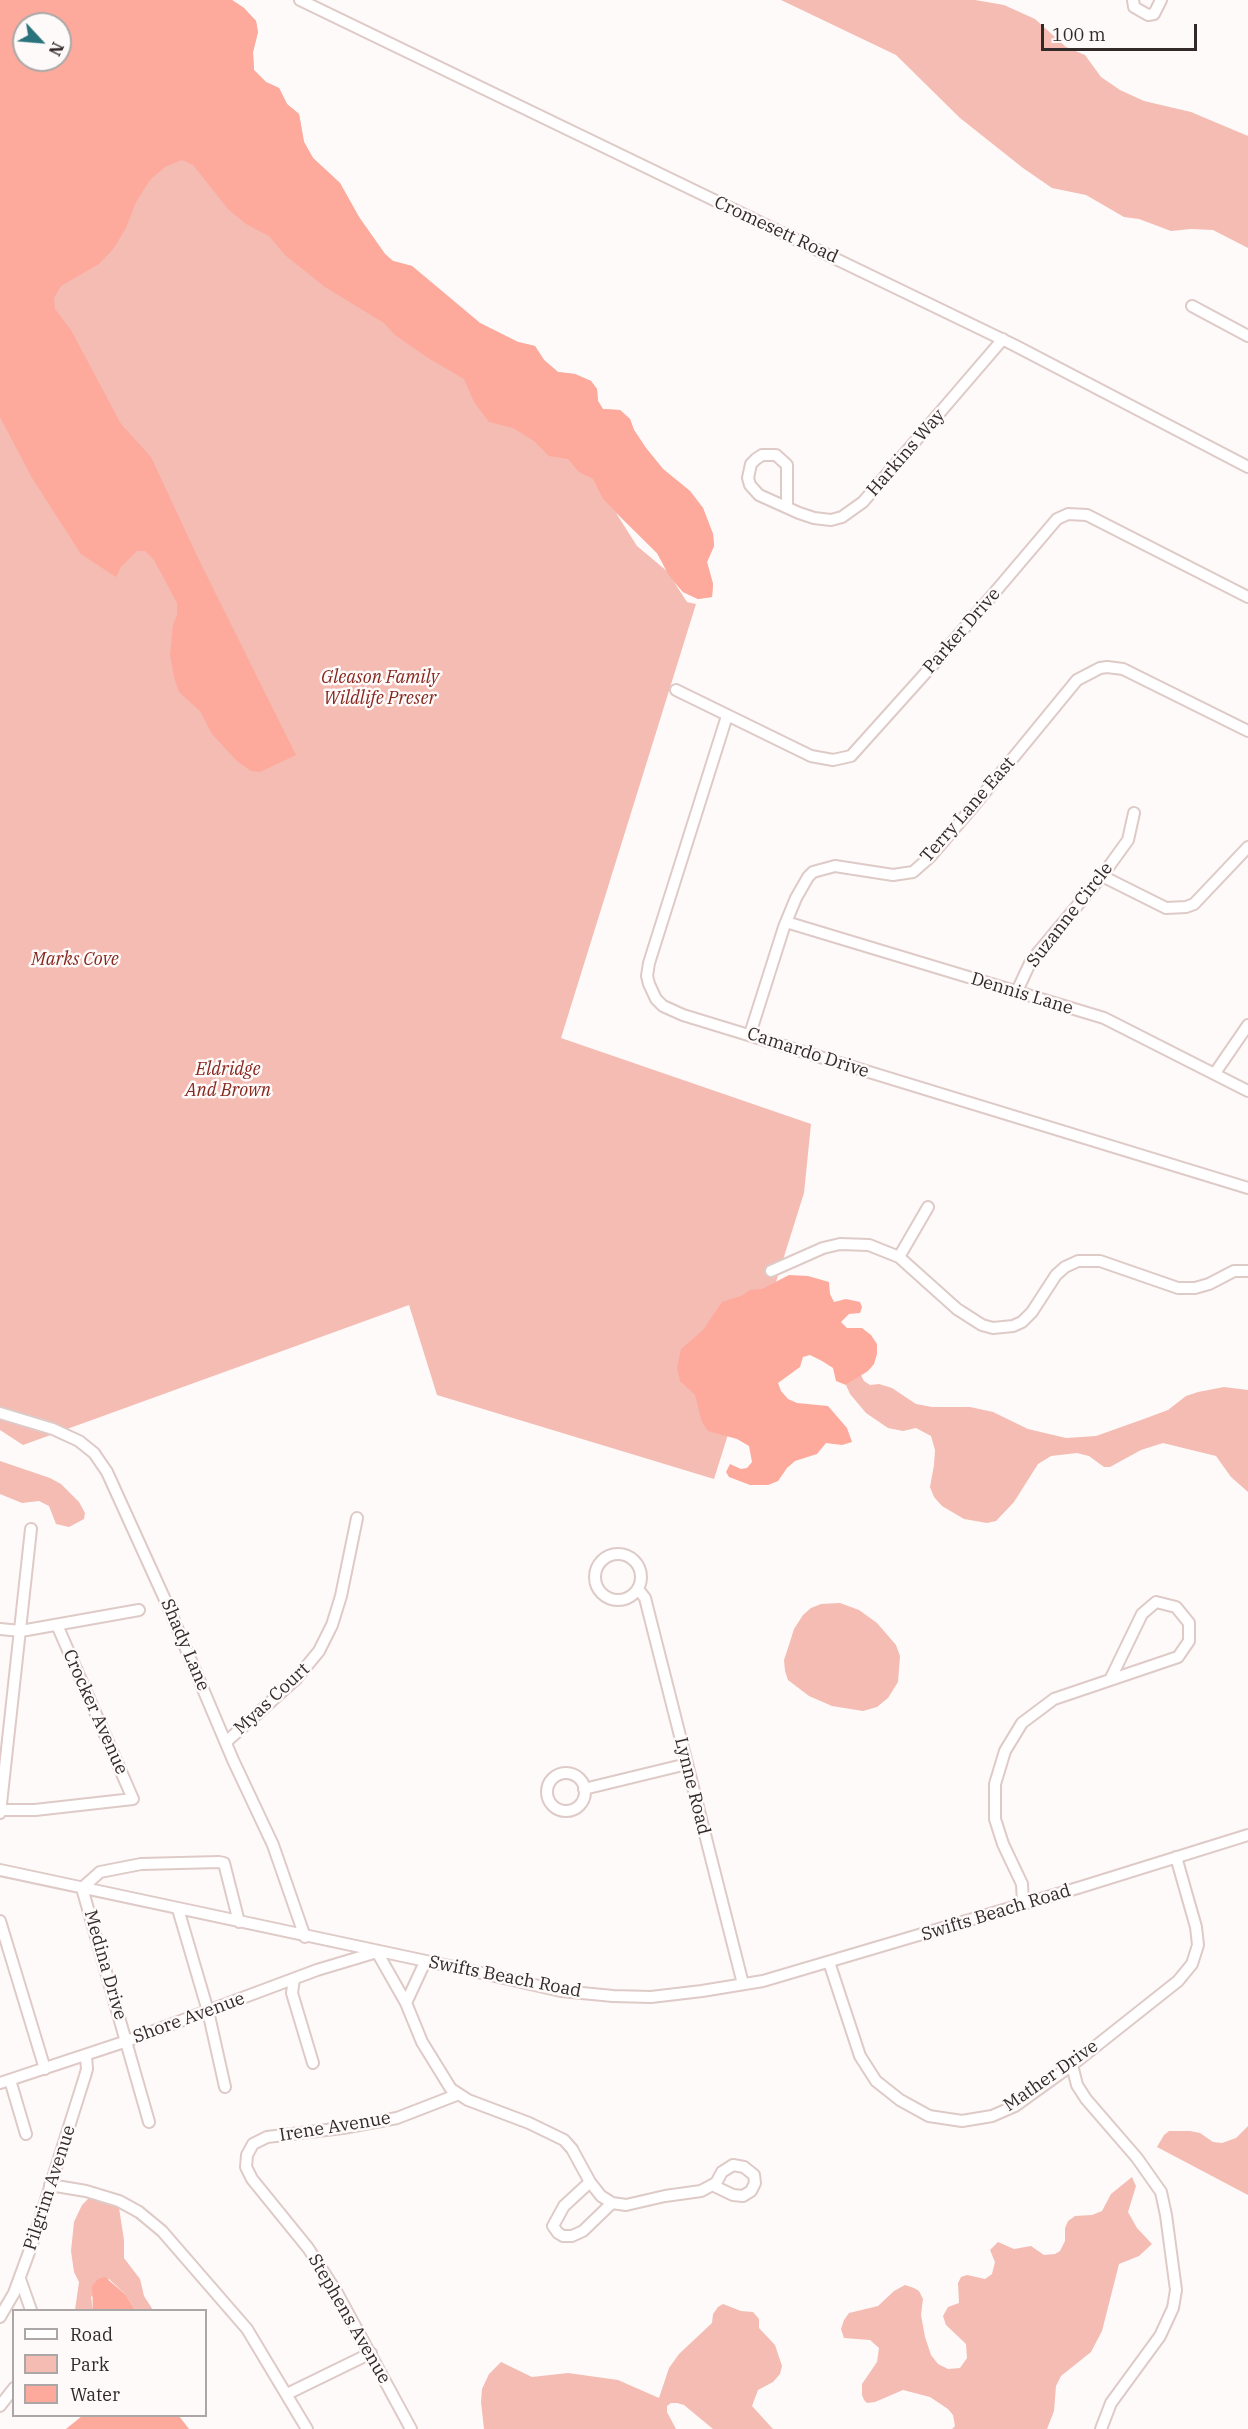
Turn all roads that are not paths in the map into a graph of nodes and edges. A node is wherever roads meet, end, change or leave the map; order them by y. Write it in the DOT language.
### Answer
graph roads {
  1 [pos="300,0"];
  2 [pos="1133,0"];
  3 [pos="1161,0"];
  4 [pos="1192,306"];
  5 [pos="1248,336"];
  6 [pos="1002,339"];
  7 [pos="1248,467"];
  8 [pos="787,507"];
  9 [pos="1248,597"];
  10 [pos="676,690"];
  11 [pos="727,716"];
  12 [pos="1248,731"];
  13 [pos="1134,813"];
  14 [pos="1248,847"];
  15 [pos="1102,876"];
  16 [pos="786,922"];
  17 [pos="1017,991"];
  18 [pos="1248,1025"];
  19 [pos="750,1034"];
  20 [pos="1215,1072"];
  21 [pos="1248,1090"];
  22 [pos="1248,1188"];
  23 [pos="928,1207"];
  24 [pos="899,1257"];
  25 [pos="771,1271"];
  26 [pos="1248,1271"];
  27 [pos="0,1413"];
  28 [pos="357,1518"];
  29 [pos="31,1529"];
  30 [pos="638,1589"];
  31 [pos="140,1610"];
  32 [pos="57,1625"];
  33 [pos="0,1629"];
  34 [pos="21,1630"];
  35 [pos="1110,1680"];
  36 [pos="226,1742"];
  37 [pos="687,1764"];
  38 [pos="584,1789"];
  39 [pos="0,1812"];
  40 [pos="1248,1835"];
  41 [pos="1176,1857"];
  42 [pos="0,1870"];
  43 [pos="82,1888"];
  44 [pos="1023,1904"];
  45 [pos="178,1909"];
  46 [pos="0,1921"];
  47 [pos="239,1923"];
  48 [pos="305,1937"];
  49 [pos="377,1952"];
  50 [pos="425,1962"];
  51 [pos="829,1962"];
  52 [pos="294,1979"];
  53 [pos="743,1984"];
  54 [pos="406,2003"];
  55 [pos="208,2011"];
  56 [pos="127,2041"];
  57 [pos="86,2055"];
  58 [pos="313,2063"];
  59 [pos="1072,2065"];
  60 [pos="45,2069"];
  61 [pos="5,2082"];
  62 [pos="225,2087"];
  63 [pos="459,2094"];
  64 [pos="149,2122"];
  65 [pos="27,2134"];
  66 [pos="248,2152"];
  67 [pos="590,2182"];
  68 [pos="50,2185"];
  69 [pos="712,2185"];
  70 [pos="612,2203"];
  71 [pos="20,2279"];
  72 [pos="32,2309"];
  73 [pos="0,2317"];
  74 [pos="371,2353"];
  75 [pos="12,2391"];
  76 [pos="287,2394"];
  77 [pos="0,2406"];
  78 [pos="307,2429"];
  79 [pos="411,2429"];
  80 [pos="1101,2429"];
  1 -- 6 [label="street, Cromesett Road"];
  2 -- 3 [label="street"];
  4 -- 5 [label="street"];
  6 -- 7 [label="street, Cromesett Road"];
  6 -- 8 [label="street, Harkins Way"];
  8 -- 8 [label="street, Harkins Way"];
  9 -- 11 [label="street, Parker Drive"];
  10 -- 11 [label="street, Parker Drive"];
  11 -- 19 [label="street, Camardo Drive"];
  12 -- 16 [label="street, Terry Lane East"];
  13 -- 15 [label="street, Suzanne Circle"];
  14 -- 15 [label="street"];
  15 -- 17 [label="street, Suzanne Circle"];
  16 -- 17 [label="street, Dennis Lane"];
  16 -- 19 [label="street, Terry Lane East"];
  17 -- 20 [label="street, Dennis Lane"];
  18 -- 20 [label="street"];
  19 -- 22 [label="street, Camardo Drive"];
  20 -- 21 [label="street, Dennis Lane"];
  23 -- 24 [label="street"];
  24 -- 25 [label="street"];
  24 -- 26 [label="street"];
  27 -- 36 [label="street, Shady Lane"];
  28 -- 36 [label="street, Myas Court"];
  29 -- 34 [label="street"];
  30 -- 30 [label="street, Lynne Road"];
  30 -- 37 [label="street, Lynne Road"];
  31 -- 32 [label="street"];
  32 -- 34 [label="street"];
  32 -- 39 [label="street, Crocker Avenue"];
  33 -- 34 [label="street"];
  34 -- 39 [label="street"];
  35 -- 35 [label="street"];
  35 -- 44 [label="street"];
  36 -- 48 [label="street, Shady Lane"];
  37 -- 38 [label="street"];
  37 -- 53 [label="street, Lynne Road"];
  40 -- 41 [label="street, Swifts Beach Road"];
  41 -- 44 [label="street, Swifts Beach Road"];
  41 -- 59 [label="street, Mather Drive"];
  42 -- 43 [label="street, Swifts Beach Road"];
  43 -- 45 [label="street, Swifts Beach Road"];
  43 -- 47 [label="street"];
  43 -- 56 [label="street, Medina Drive"];
  44 -- 51 [label="street, Swifts Beach Road"];
  45 -- 47 [label="street, Swifts Beach Road"];
  45 -- 55 [label="street"];
  46 -- 60 [label="street"];
  47 -- 48 [label="street, Swifts Beach Road"];
  48 -- 49 [label="street, Swifts Beach Road"];
  49 -- 50 [label="street, Swifts Beach Road"];
  49 -- 52 [label="street, Shore Avenue"];
  49 -- 54 [label="street"];
  50 -- 53 [label="street, Swifts Beach Road"];
  50 -- 54 [label="street"];
  51 -- 53 [label="street, Swifts Beach Road"];
  51 -- 59 [label="street, Mather Drive"];
  52 -- 55 [label="street, Shore Avenue"];
  52 -- 58 [label="street"];
  54 -- 63 [label="street"];
  55 -- 56 [label="street, Shore Avenue"];
  55 -- 62 [label="street"];
  56 -- 57 [label="street, Shore Avenue"];
  56 -- 64 [label="street, Medina Drive"];
  57 -- 60 [label="street, Shore Avenue"];
  57 -- 68 [label="street, Pilgrim Avenue"];
  59 -- 80 [label="street"];
  60 -- 61 [label="street, Shore Avenue"];
  61 -- 65 [label="street"];
  63 -- 66 [label="street, Irene Avenue"];
  63 -- 67 [label="street"];
  66 -- 74 [label="street, Stephens Avenue"];
  67 -- 70 [label="street"];
  67 -- 70 [label="street"];
  68 -- 71 [label="street, Pilgrim Avenue"];
  68 -- 76 [label="street"];
  69 -- 70 [label="street"];
  71 -- 72 [label="street"];
  71 -- 73 [label="street, Pilgrim Avenue"];
  74 -- 76 [label="street"];
  74 -- 79 [label="street, Stephens Avenue"];
  75 -- 77 [label="street"];
  76 -- 78 [label="street"];
}
